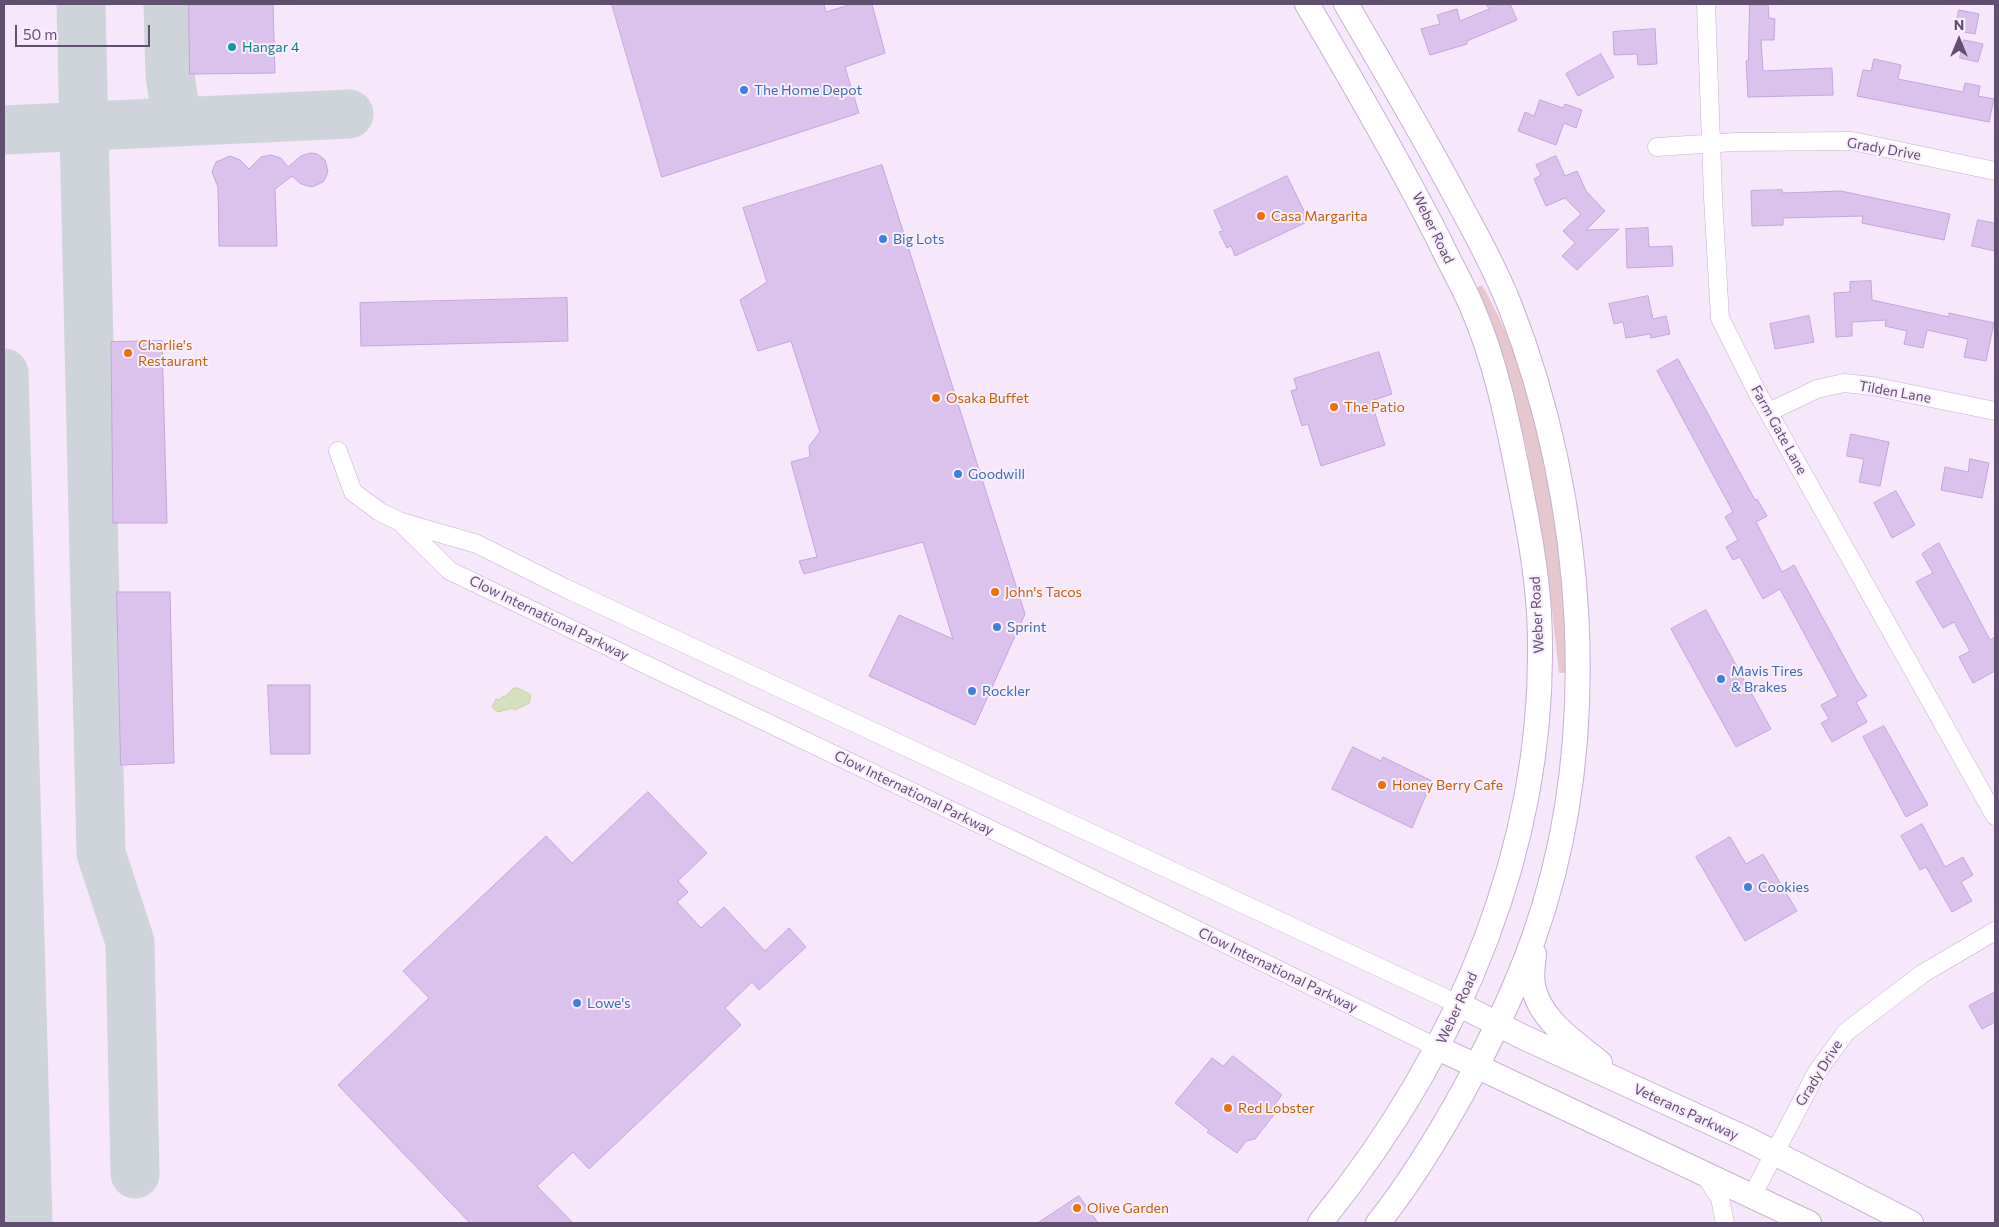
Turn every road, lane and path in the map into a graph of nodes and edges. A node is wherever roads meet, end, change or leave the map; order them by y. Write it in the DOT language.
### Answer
graph roads {
  1 [pos="1307,4"];
  2 [pos="1346,4"];
  3 [pos="1706,4"];
  4 [pos="1711,143"];
  5 [pos="1657,147"];
  6 [pos="1995,171"];
  7 [pos="1995,411"];
  8 [pos="1769,412"];
  9 [pos="338,451"];
  10 [pos="401,522"];
  11 [pos="1995,816"];
  12 [pos="1995,931"];
  13 [pos="1534,938"];
  14 [pos="1460,1005"];
  15 [pos="1498,1025"];
  16 [pos="1438,1048"];
  17 [pos="1477,1066"];
  18 [pos="1629,1086"];
  19 [pos="1773,1152"];
  20 [pos="1703,1172"];
  21 [pos="1752,1196"];
  22 [pos="1798,1222"];
  23 [pos="1320,1223"];
  24 [pos="1378,1223"];
  25 [pos="1725,1223"];
  26 [pos="1911,1223"];
  1 -- 14 [label="main road, Weber Road"];
  2 -- 13 [label="main road"];
  3 -- 4 [label="street, Farm Gate Lane"];
  4 -- 5 [label="street, Grady Drive"];
  4 -- 6 [label="street, Grady Drive"];
  4 -- 8 [label="street, Farm Gate Lane"];
  7 -- 8 [label="street, Tilden Lane"];
  8 -- 11 [label="street, Farm Gate Lane"];
  9 -- 10 [label="street, Clow International Parkway"];
  10 -- 14 [label="street, Clow International Parkway"];
  10 -- 16 [label="street, Clow International Parkway"];
  12 -- 19 [label="street, Grady Drive"];
  13 -- 15 [label="main road"];
  13 -- 18 [label="main road"];
  14 -- 15 [label="main road, Veterans Parkway"];
  14 -- 16 [label="main road, Weber Road"];
  15 -- 17 [label="main road"];
  15 -- 18 [label="main road, Veterans Parkway"];
  16 -- 17 [label="main road"];
  16 -- 23 [label="main road, Weber Road"];
  17 -- 20 [label="main road"];
  17 -- 24 [label="main road"];
  18 -- 19 [label="main road, Veterans Parkway"];
  19 -- 21 [label="street, Grady Drive"];
  19 -- 26 [label="main road, Veterans Parkway"];
  20 -- 21 [label="main road"];
  20 -- 25 [label="street"];
  21 -- 22 [label="main road"];
}
